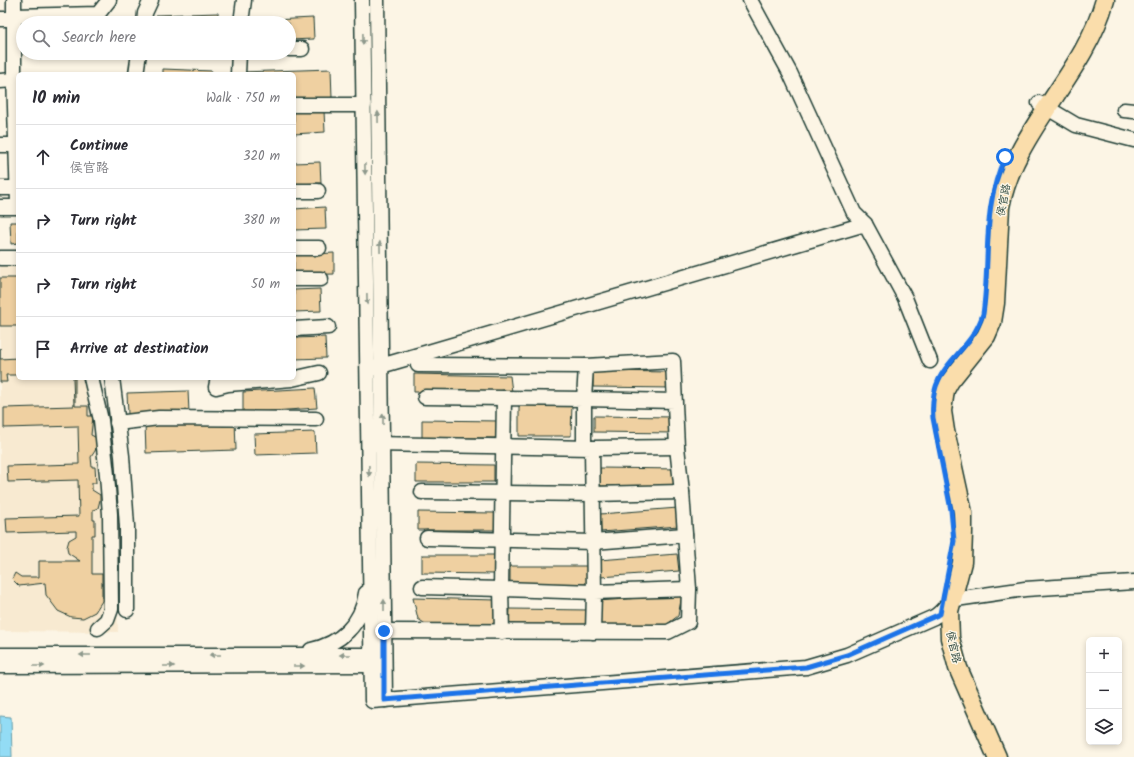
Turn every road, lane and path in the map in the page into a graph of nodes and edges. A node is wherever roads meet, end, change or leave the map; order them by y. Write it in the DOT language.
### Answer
graph roads {
  1 [pos="14,0"];
  2 [pos="109,0"];
  3 [pos="151,0"];
  4 [pos="244,0"];
  5 [pos="362,0"];
  6 [pos="377,0"];
  7 [pos="750,0"];
  8 [pos="1094,0"];
  9 [pos="1105,0"];
  10 [pos="42,16"];
  11 [pos="145,16"];
  12 [pos="242,16"];
  13 [pos="14,17"];
  14 [pos="0,19"];
  15 [pos="138,60"];
  16 [pos="239,60"];
  17 [pos="136,72"];
  18 [pos="238,72"];
  19 [pos="11,78"];
  20 [pos="296,105"];
  21 [pos="364,105"];
  22 [pos="1043,105"];
  23 [pos="16,128"];
  24 [pos="16,138"];
  25 [pos="1134,140"];
  26 [pos="0,145"];
  27 [pos="0,188"];
  28 [pos="16,188"];
  29 [pos="296,191"];
  30 [pos="318,191"];
  31 [pos="0,207"];
  32 [pos="16,207"];
  33 [pos="865,224"];
  34 [pos="296,248"];
  35 [pos="319,248"];
  36 [pos="0,258"];
  37 [pos="16,258"];
  38 [pos="321,279"];
  39 [pos="296,280"];
  40 [pos="328,327"];
  41 [pos="296,329"];
  42 [pos="930,361"];
  43 [pos="418,365"];
  44 [pos="586,366"];
  45 [pos="375,367"];
  46 [pos="319,373"];
  47 [pos="296,378"];
  48 [pos="91,380"];
  49 [pos="112,380"];
  50 [pos="218,380"];
  51 [pos="279,380"];
  52 [pos="425,397"];
  53 [pos="504,398"];
  54 [pos="584,400"];
  55 [pos="675,401"];
  56 [pos="316,418"];
  57 [pos="117,423"];
  58 [pos="376,444"];
  59 [pos="504,445"];
  60 [pos="588,447"];
  61 [pos="677,447"];
  62 [pos="123,473"];
  63 [pos="107,475"];
  64 [pos="422,492"];
  65 [pos="682,492"];
  66 [pos="503,494"];
  67 [pos="592,494"];
  68 [pos="685,535"];
  69 [pos="427,538"];
  70 [pos="502,540"];
  71 [pos="593,542"];
  72 [pos="370,559"];
  73 [pos="1134,582"];
  74 [pos="422,587"];
  75 [pos="501,589"];
  76 [pos="689,589"];
  77 [pos="594,592"];
  78 [pos="946,607"];
  79 [pos="127,610"];
  80 [pos="98,628"];
  81 [pos="384,631"];
  82 [pos="502,632"];
  83 [pos="593,632"];
  84 [pos="0,655"];
  85 [pos="291,655"];
  86 [pos="378,660"];
  87 [pos="0,666"];
  88 [pos="986,757"];
  89 [pos="997,757"];
  1 -- 13 [label="street"];
  2 -- 10 [label="street"];
  3 -- 11 [label="street"];
  4 -- 12 [label="street"];
  5 -- 21 [label="street, one-way"];
  45 -- 6 [label="street, one-way"];
  7 -- 33 [label="street"];
  8 -- 22 [label="main road, 侯官路"];
  9 -- 22 [label="main road, 侯官路"];
  13 -- 14 [label="street"];
  13 -- 19 [label="street"];
  15 -- 17 [label="street"];
  16 -- 18 [label="street"];
  19 -- 23 [label="street"];
  20 -- 21 [label="street"];
  21 -- 45 [label="street, one-way"];
  22 -- 25 [label="street"];
  22 -- 78 [label="main road, 侯官路"];
  24 -- 26 [label="street"];
  27 -- 28 [label="street"];
  29 -- 30 [label="street"];
  31 -- 32 [label="street"];
  33 -- 42 [label="street"];
  33 -- 45 [label="street"];
  34 -- 35 [label="street"];
  36 -- 37 [label="street"];
  38 -- 39 [label="street"];
  40 -- 41 [label="street"];
  43 -- 44 [label="street"];
  44 -- 54 [label="street"];
  44 -- 55 [label="street"];
  45 -- 58 [label="street"];
  46 -- 47 [label="street"];
  48 -- 63 [label="street"];
  49 -- 57 [label="street"];
  50 -- 51 [label="street"];
  52 -- 53 [label="street"];
  53 -- 54 [label="street"];
  53 -- 59 [label="street"];
  54 -- 55 [label="street"];
  54 -- 60 [label="street"];
  55 -- 61 [label="street"];
  56 -- 57 [label="street"];
  57 -- 62 [label="street"];
  58 -- 59 [label="street"];
  58 -- 72 [label="street, one-way"];
  81 -- 58 [label="street, one-way"];
  59 -- 60 [label="street"];
  59 -- 66 [label="street"];
  60 -- 61 [label="street"];
  60 -- 67 [label="street"];
  61 -- 65 [label="street"];
  62 -- 63 [label="street"];
  62 -- 79 [label="street"];
  63 -- 80 [label="street"];
  64 -- 66 [label="street"];
  65 -- 67 [label="street"];
  65 -- 68 [label="street"];
  66 -- 67 [label="street"];
  66 -- 70 [label="street"];
  67 -- 71 [label="street"];
  68 -- 71 [label="street"];
  68 -- 76 [label="street"];
  69 -- 70 [label="street"];
  70 -- 71 [label="street"];
  70 -- 75 [label="street"];
  71 -- 77 [label="street"];
  72 -- 85 [label="street"];
  72 -- 86 [label="street"];
  73 -- 78 [label="street"];
  74 -- 75 [label="street"];
  75 -- 77 [label="street"];
  75 -- 82 [label="street"];
  76 -- 77 [label="street"];
  76 -- 83 [label="street"];
  77 -- 83 [label="street"];
  78 -- 86 [label="street"];
  78 -- 88 [label="main road, 侯官路"];
  78 -- 89 [label="main road, 侯官路"];
  81 -- 82 [label="street"];
  81 -- 86 [label="street"];
  82 -- 83 [label="street"];
  85 -- 84 [label="street, one-way"];
  86 -- 85 [label="street, one-way"];
  87 -- 86 [label="street, one-way"];
}
